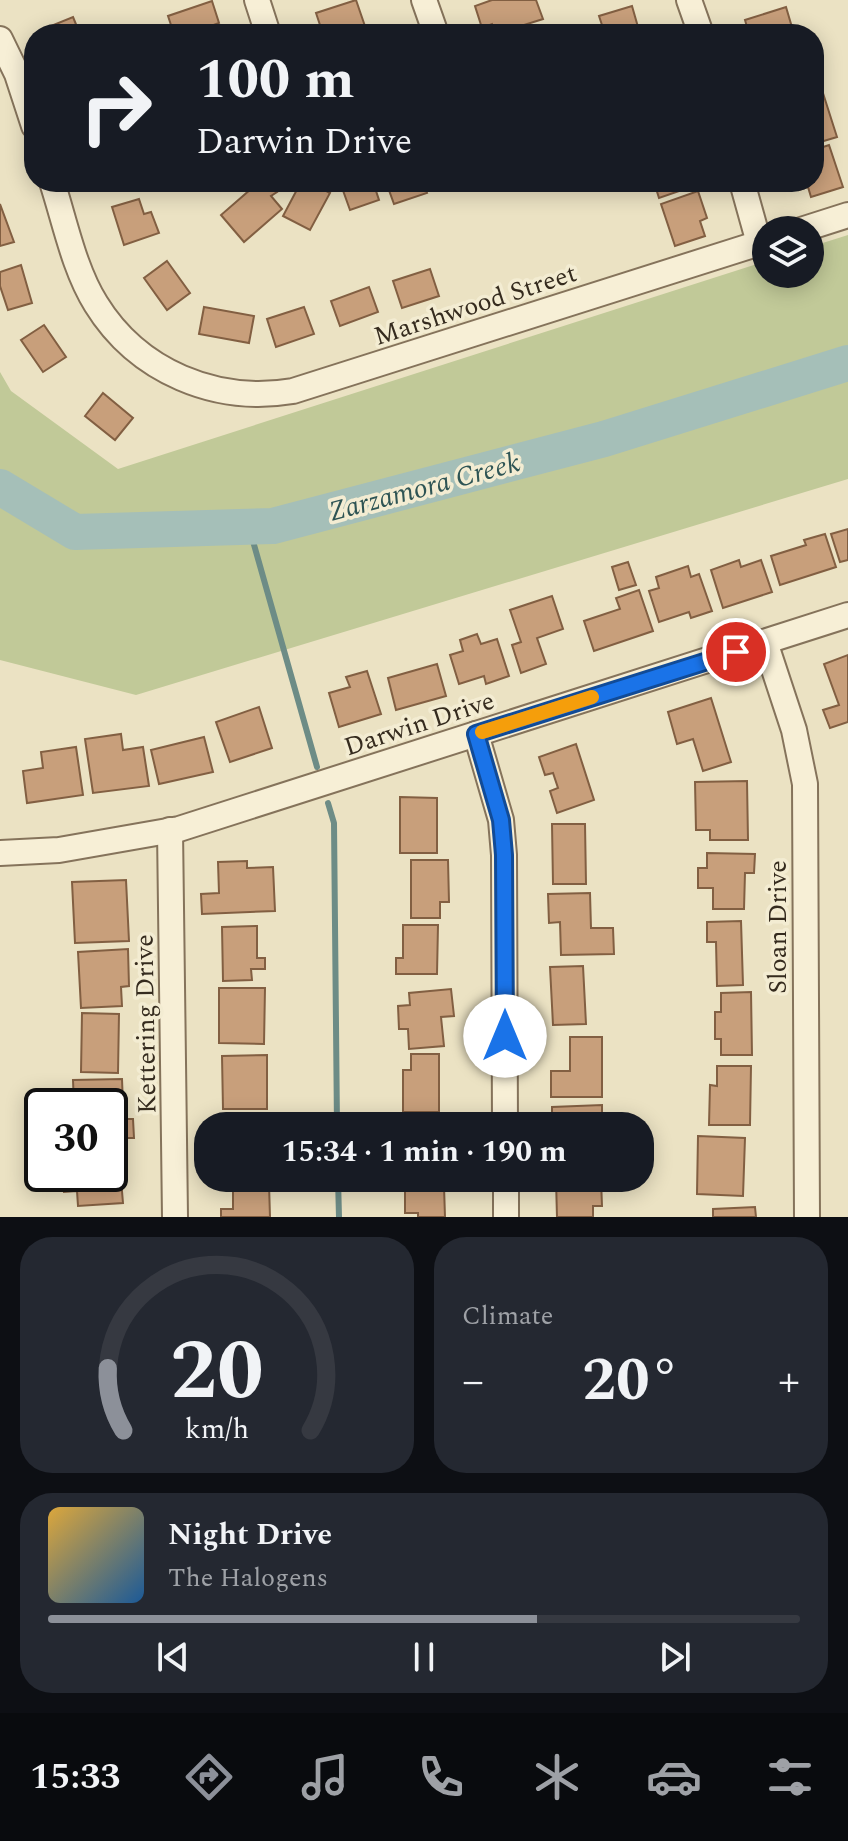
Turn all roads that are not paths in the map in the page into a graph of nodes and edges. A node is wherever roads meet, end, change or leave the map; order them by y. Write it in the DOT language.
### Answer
graph roads {
  1 [pos="257,0"];
  2 [pos="424,0"];
  3 [pos="689,0"];
  4 [pos="265,24"];
  5 [pos="432,24"];
  6 [pos="697,24"];
  7 [pos="0,39"];
  8 [pos="24,95"];
  9 [pos="55,192"];
  10 [pos="744,192"];
  11 [pos="848,215"];
  12 [pos="752,217"];
  13 [pos="824,223"];
  14 [pos="752,245"];
  15 [pos="848,615"];
  16 [pos="765,642"];
  17 [pos="476,734"];
  18 [pos="170,830"];
  19 [pos="0,853"];
  20 [pos="505,1112"];
  21 [pos="506,1192"];
  22 [pos="175,1217"];
  23 [pos="506,1217"];
  24 [pos="807,1217"];
  1 -- 4 [label="street"];
  2 -- 5 [label="street"];
  3 -- 6 [label="street"];
  7 -- 8 [label="street"];
  9 -- 14 [label="street, Marshwood Street"];
  10 -- 12 [label="street"];
  11 -- 13 [label="street"];
  15 -- 16 [label="street, Darwin Drive"];
  16 -- 17 [label="street, Darwin Drive"];
  16 -- 24 [label="street, Sloan Drive"];
  17 -- 18 [label="street, Darwin Drive"];
  17 -- 20 [label="street"];
  18 -- 19 [label="street, Darwin Drive"];
  18 -- 22 [label="street, Kettering Drive"];
  21 -- 23 [label="street"];
}
